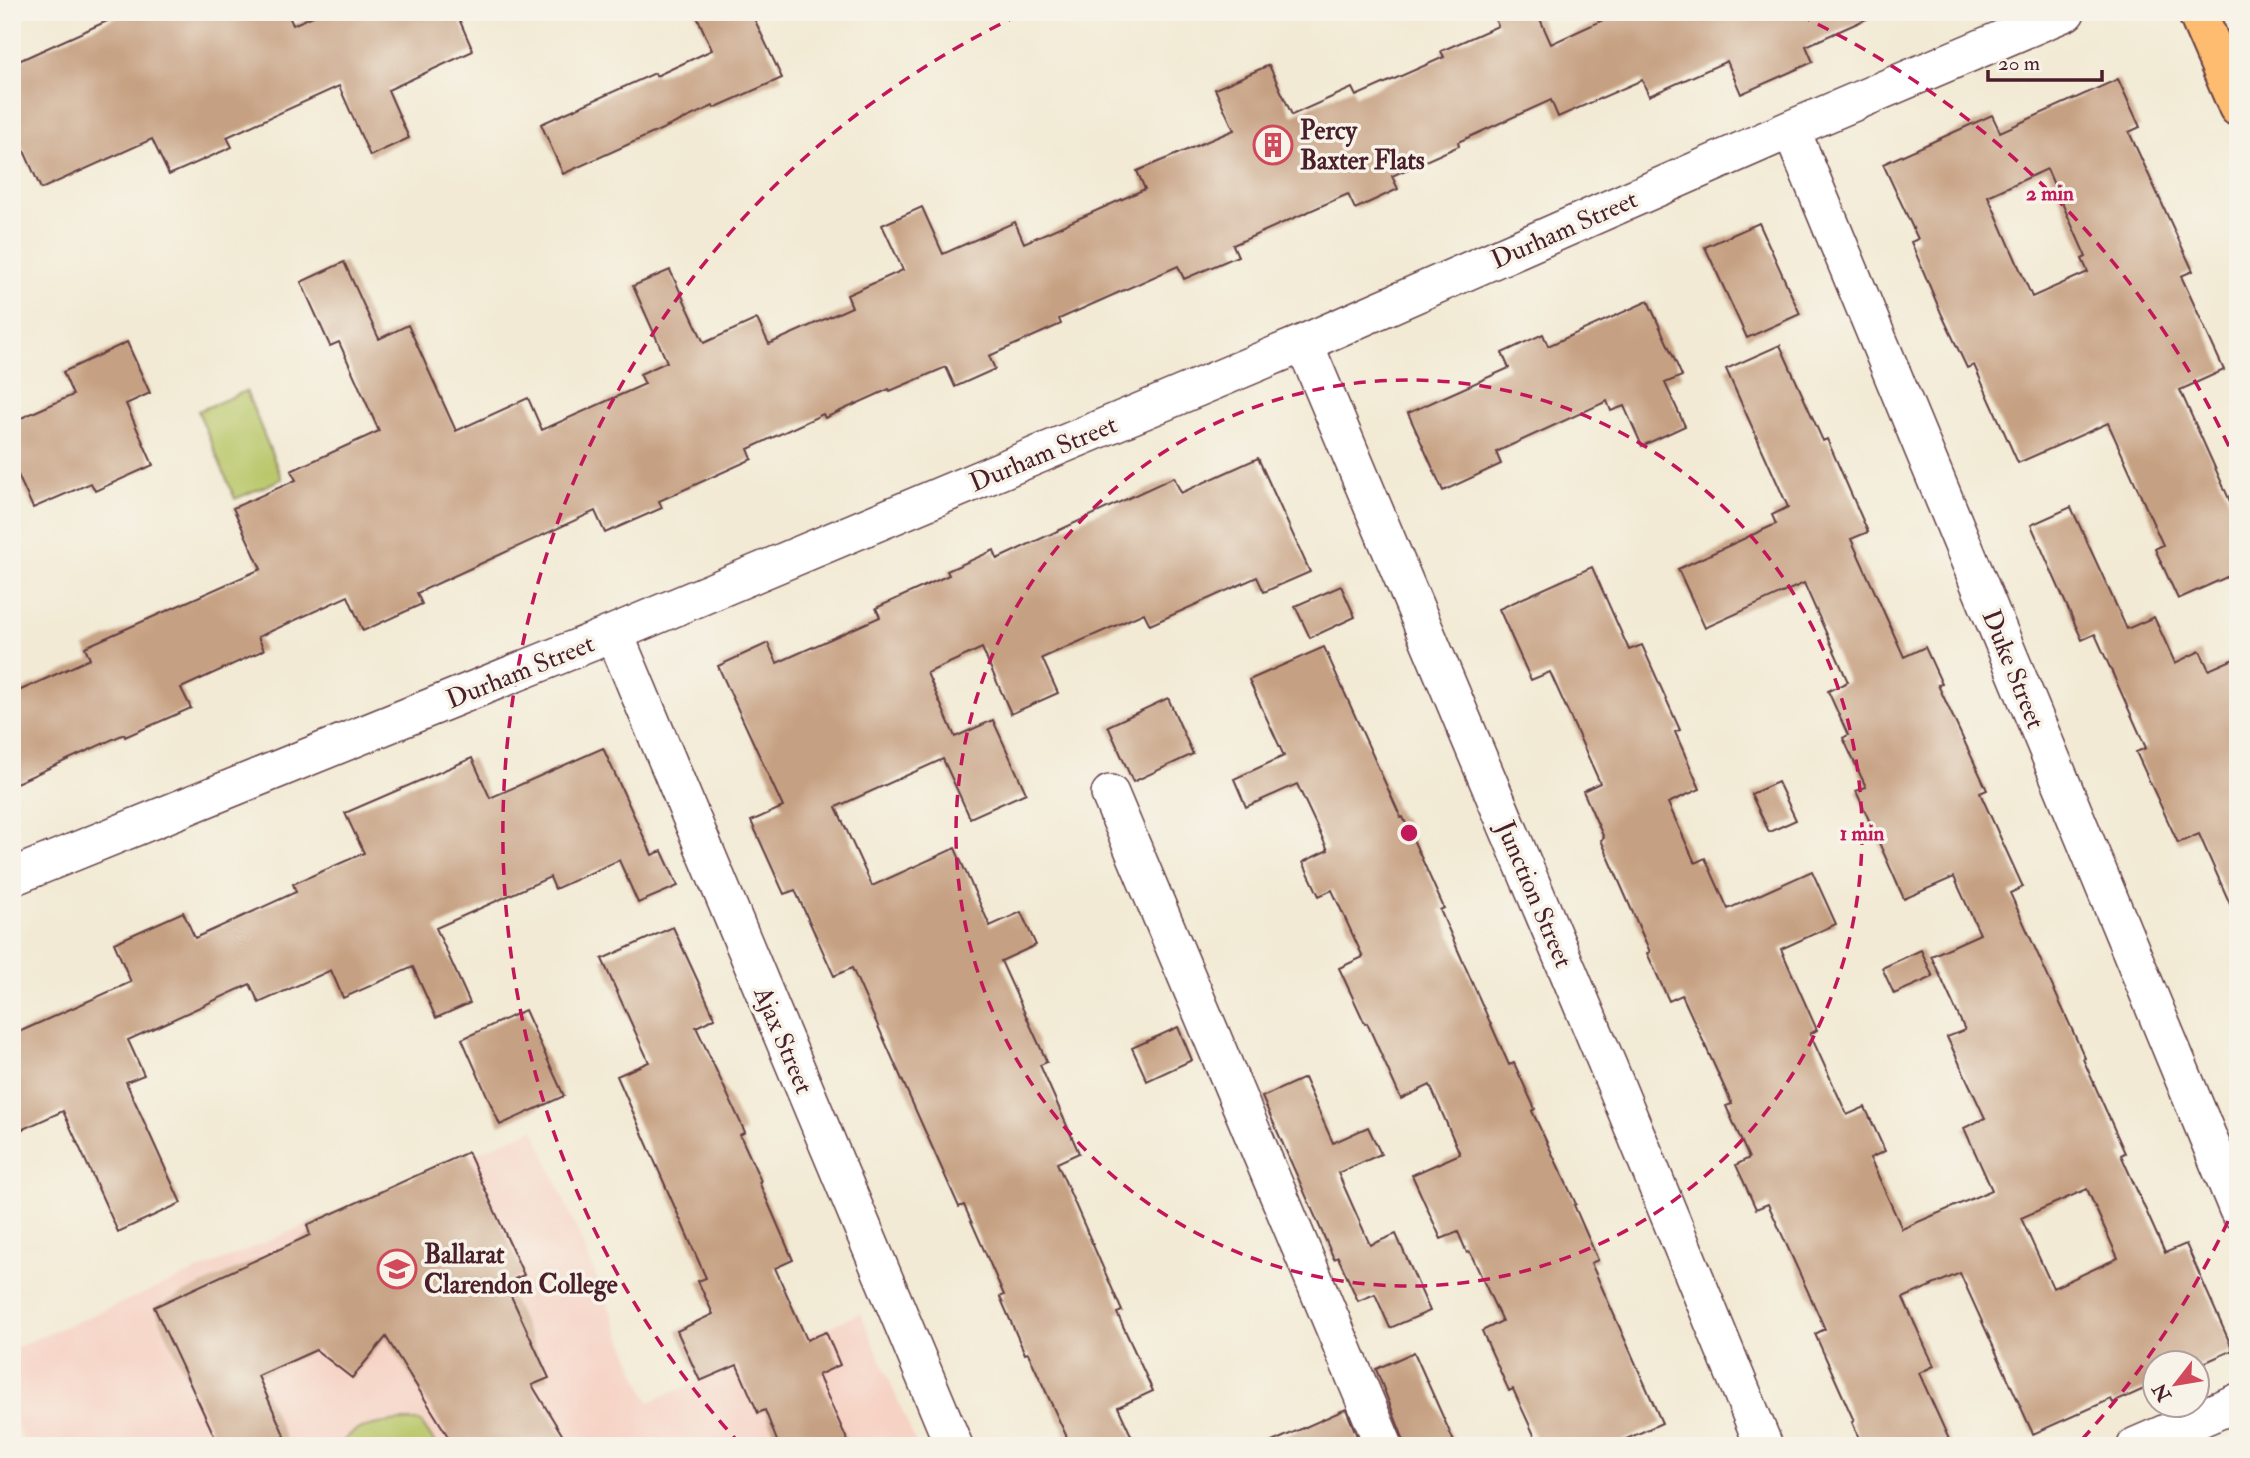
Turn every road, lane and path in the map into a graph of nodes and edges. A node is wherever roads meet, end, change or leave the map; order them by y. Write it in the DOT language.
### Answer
graph roads {
  1 [pos="2066,12"];
  2 [pos="2197,12"];
  3 [pos="2238,107"];
  4 [pos="1791,129"];
  5 [pos="1304,343"];
  6 [pos="614,633"];
  7 [pos="1110,794"];
  8 [pos="12,877"];
  9 [pos="2238,1210"];
  10 [pos="2238,1402"];
  11 [pos="951,1445"];
  12 [pos="1384,1446"];
  13 [pos="1764,1446"];
  14 [pos="2136,1446"];
  1 -- 4 [label="street, Durham Street"];
  2 -- 3 [label="main road"];
  4 -- 5 [label="street, Durham Street"];
  4 -- 9 [label="street, Duke Street"];
  5 -- 6 [label="street, Durham Street"];
  5 -- 13 [label="street, Junction Street"];
  6 -- 8 [label="street, Durham Street"];
  6 -- 11 [label="street, Ajax Street"];
  7 -- 12 [label="street"];
  10 -- 14 [label="street"];
}
